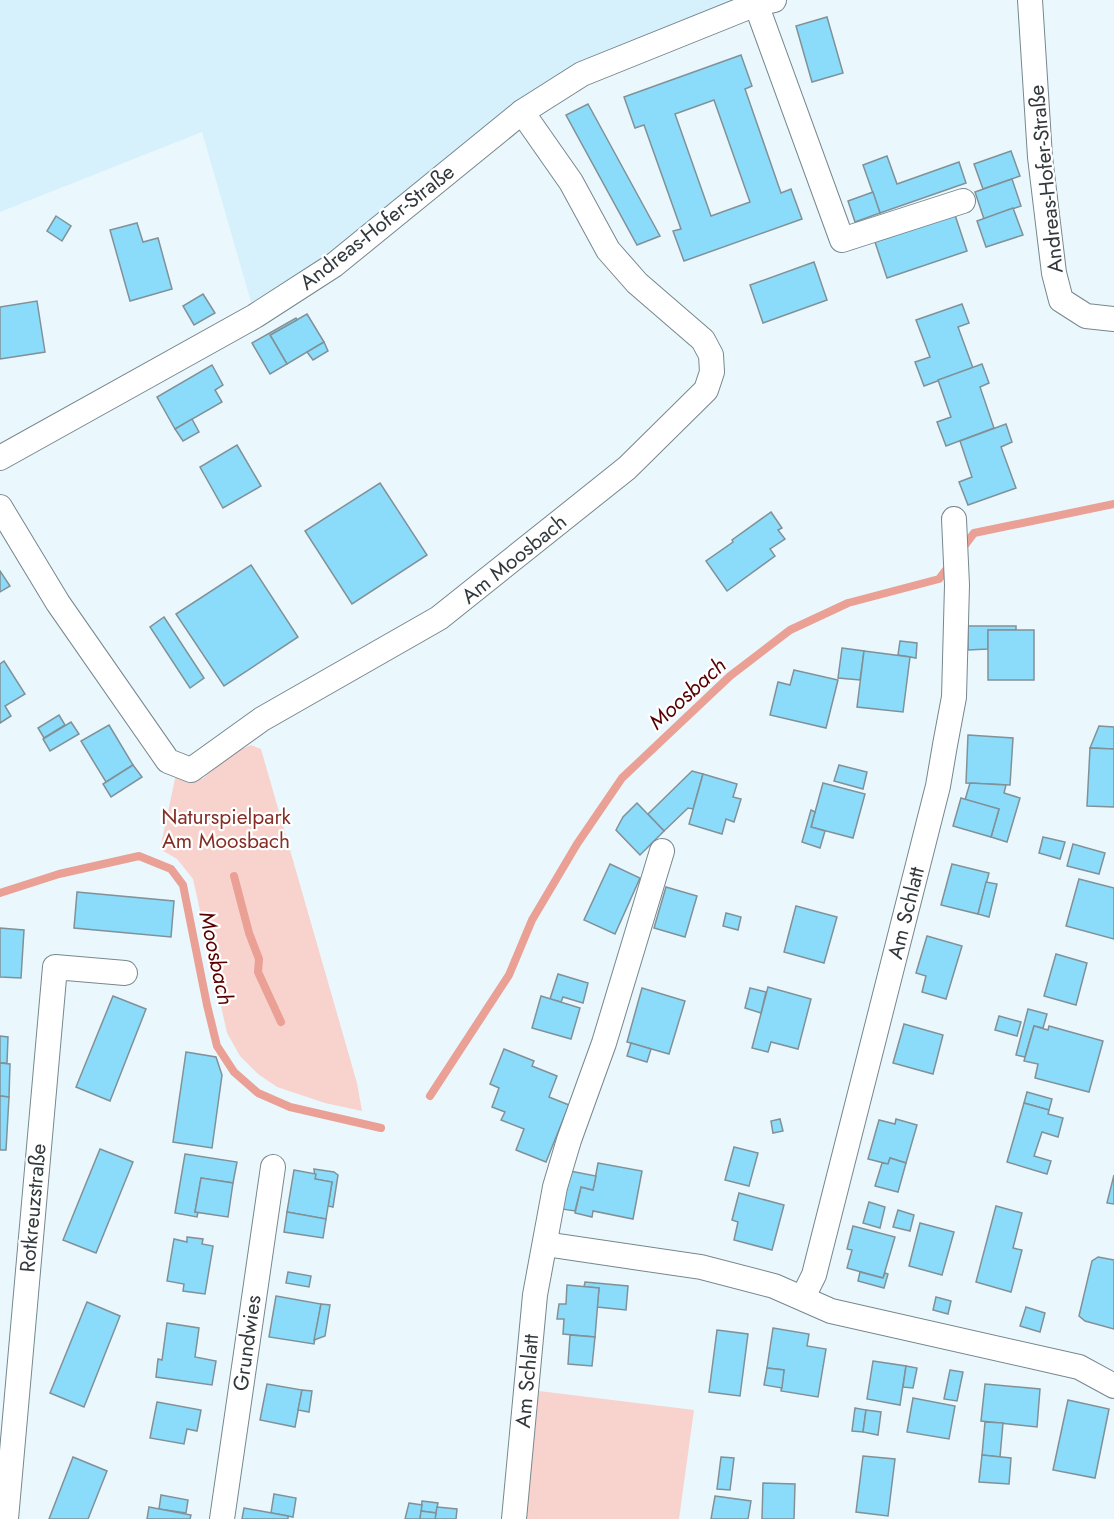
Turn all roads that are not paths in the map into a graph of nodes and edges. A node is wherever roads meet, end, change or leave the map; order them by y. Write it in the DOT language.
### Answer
graph roads {
  1 [pos="1030,0"];
  2 [pos="765,2"];
  3 [pos="522,112"];
  4 [pos="963,201"];
  5 [pos="1114,319"];
  6 [pos="0,458"];
  7 [pos="0,507"];
  8 [pos="954,519"];
  9 [pos="662,851"];
  10 [pos="125,973"];
  11 [pos="273,1167"];
  12 [pos="545,1244"];
  13 [pos="803,1297"];
  14 [pos="1114,1386"];
  15 [pos="6,1519"];
  16 [pos="222,1519"];
  17 [pos="514,1519"];
  1 -- 5 [label="street, Andreas-Hofer-Straße"];
  2 -- 3 [label="street, Andreas-Hofer-Straße"];
  2 -- 4 [label="street, Andreas-Hofer-Straße"];
  3 -- 6 [label="street, Andreas-Hofer-Straße"];
  3 -- 7 [label="street, Am Moosbach"];
  8 -- 13 [label="street, Am Schlatt"];
  9 -- 12 [label="street, Am Schlatt"];
  10 -- 15 [label="street, Rotkreuzstraße"];
  11 -- 16 [label="street, Grundwies"];
  12 -- 13 [label="street"];
  12 -- 17 [label="street, Am Schlatt"];
  13 -- 14 [label="street"];
}
